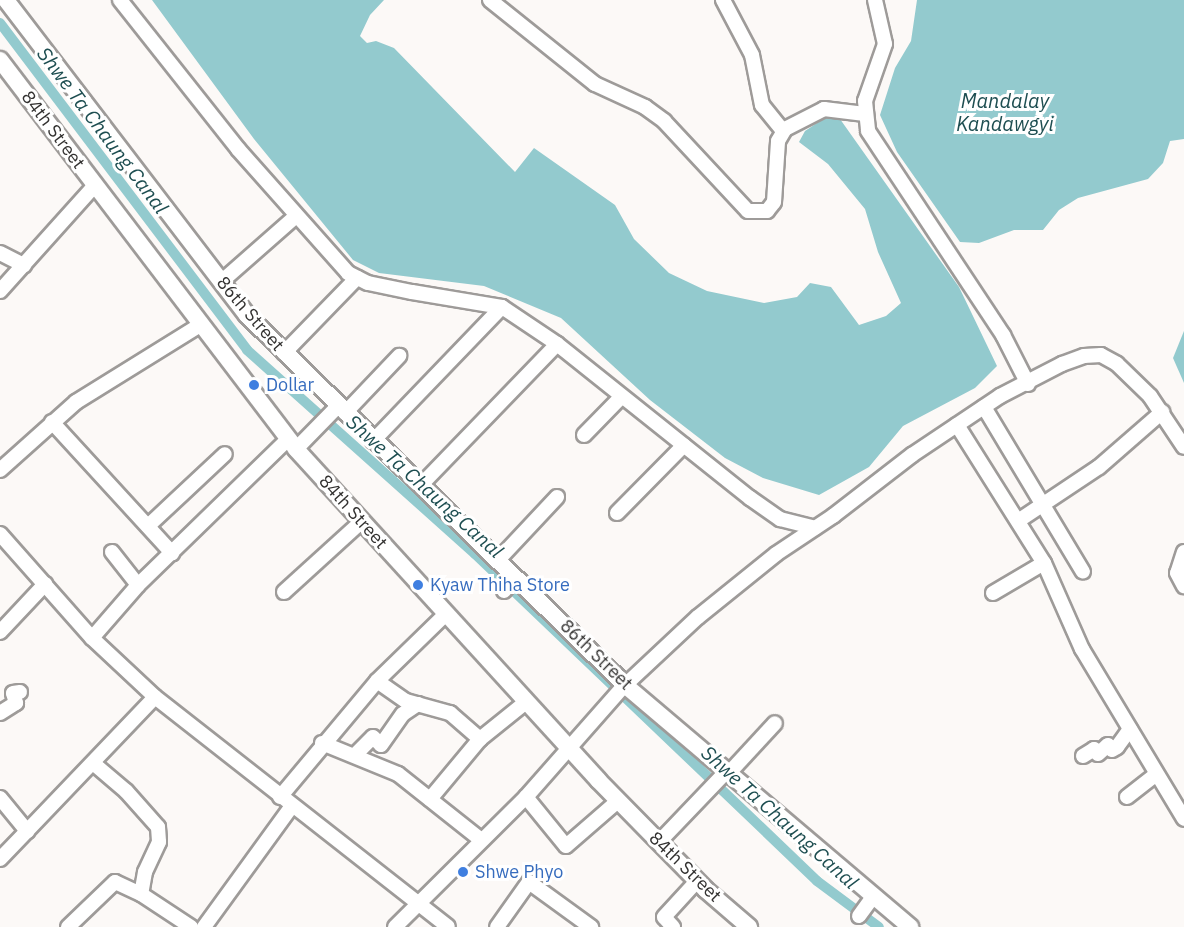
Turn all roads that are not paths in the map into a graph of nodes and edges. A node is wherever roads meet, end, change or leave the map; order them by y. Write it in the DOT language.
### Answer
graph roads {
  1 [pos="120,0"];
  2 [pos="490,0"];
  3 [pos="723,0"];
  4 [pos="875,0"];
  5 [pos="3,1"];
  6 [pos="0,60"];
  7 [pos="863,114"];
  8 [pos="783,131"];
  9 [pos="95,185"];
  10 [pos="295,217"];
  11 [pos="0,253"];
  12 [pos="24,265"];
  13 [pos="357,278"];
  14 [pos="221,282"];
  15 [pos="0,291"];
  16 [pos="502,307"];
  17 [pos="200,325"];
  18 [pos="557,344"];
  19 [pos="284,353"];
  20 [pos="399,356"];
  21 [pos="1028,384"];
  22 [pos="622,396"];
  23 [pos="984,407"];
  24 [pos="1162,412"];
  25 [pos="334,414"];
  26 [pos="52,422"];
  27 [pos="957,425"];
  28 [pos="584,435"];
  29 [pos="373,441"];
  30 [pos="292,444"];
  31 [pos="684,445"];
  32 [pos="1184,447"];
  33 [pos="225,454"];
  34 [pos="0,470"];
  35 [pos="421,485"];
  36 [pos="557,497"];
  37 [pos="1044,507"];
  38 [pos="617,513"];
  39 [pos="362,521"];
  40 [pos="1018,521"];
  41 [pos="148,526"];
  42 [pos="815,528"];
  43 [pos="0,534"];
  44 [pos="112,552"];
  45 [pos="1184,552"];
  46 [pos="172,553"];
  47 [pos="499,560"];
  48 [pos="1044,563"];
  49 [pos="1083,572"];
  50 [pos="45,584"];
  51 [pos="138,585"];
  52 [pos="1184,586"];
  53 [pos="284,592"];
  54 [pos="993,593"];
  55 [pos="446,614"];
  56 [pos="0,632"];
  57 [pos="92,638"];
  58 [pos="377,681"];
  59 [pos="624,687"];
  60 [pos="20,692"];
  61 [pos="155,697"];
  62 [pos="526,702"];
  63 [pos="418,704"];
  64 [pos="0,713"];
  65 [pos="775,723"];
  66 [pos="1130,729"];
  67 [pos="480,740"];
  68 [pos="322,743"];
  69 [pos="570,748"];
  70 [pos="355,754"];
  71 [pos="1083,756"];
  72 [pos="93,763"];
  73 [pos="1156,774"];
  74 [pos="724,775"];
  75 [pos="280,797"];
  76 [pos="526,797"];
  77 [pos="1127,797"];
  78 [pos="0,798"];
  79 [pos="430,799"];
  80 [pos="618,801"];
  81 [pos="292,806"];
  82 [pos="1184,819"];
  83 [pos="27,831"];
  84 [pos="480,839"];
  85 [pos="659,842"];
  86 [pos="1,855"];
  87 [pos="697,881"];
  88 [pos="141,894"];
  89 [pos="418,902"];
  90 [pos="68,927"];
  91 [pos="191,927"];
  92 [pos="204,927"];
  93 [pos="395,927"];
  94 [pos="448,927"];
  95 [pos="497,927"];
  96 [pos="591,927"];
  97 [pos="673,927"];
  98 [pos="749,927"];
  99 [pos="910,927"];
  1 -- 10 [label="street"];
  2 -- 8 [label="street"];
  3 -- 8 [label="street"];
  4 -- 7 [label="street"];
  5 -- 14 [label="main road, 86th Street"];
  6 -- 9 [label="main road, 84th Street"];
  7 -- 8 [label="street"];
  7 -- 21 [label="street"];
  9 -- 12 [label="street"];
  9 -- 17 [label="main road, 84th Street"];
  10 -- 13 [label="street"];
  10 -- 14 [label="street"];
  11 -- 12 [label="street"];
  12 -- 15 [label="street"];
  13 -- 16 [label="street"];
  13 -- 19 [label="street"];
  14 -- 19 [label="main road, 86th Street"];
  16 -- 18 [label="street"];
  16 -- 29 [label="street"];
  17 -- 26 [label="street"];
  17 -- 30 [label="main road, 84th Street"];
  18 -- 22 [label="street"];
  18 -- 35 [label="street"];
  19 -- 25 [label="main road, 86th Street"];
  20 -- 25 [label="street"];
  21 -- 23 [label="street"];
  21 -- 24 [label="street"];
  22 -- 28 [label="street"];
  22 -- 31 [label="street"];
  23 -- 27 [label="street"];
  23 -- 37 [label="street"];
  24 -- 32 [label="street"];
  24 -- 37 [label="street"];
  25 -- 29 [label="main road, 86th Street"];
  25 -- 30 [label="street"];
  26 -- 34 [label="street"];
  26 -- 41 [label="street"];
  27 -- 40 [label="street"];
  27 -- 42 [label="street"];
  29 -- 35 [label="main road, 86th Street"];
  30 -- 39 [label="main road, 84th Street"];
  30 -- 46 [label="street"];
  31 -- 38 [label="street"];
  31 -- 42 [label="street"];
  33 -- 41 [label="street"];
  35 -- 47 [label="main road, 86th Street"];
  36 -- 47 [label="street"];
  37 -- 40 [label="street"];
  37 -- 49 [label="street"];
  39 -- 53 [label="street"];
  39 -- 55 [label="main road, 84th Street"];
  40 -- 48 [label="street"];
  41 -- 46 [label="street"];
  42 -- 59 [label="street"];
  43 -- 50 [label="street"];
  44 -- 51 [label="street"];
  45 -- 52 [label="street"];
  46 -- 51 [label="street"];
  47 -- 59 [label="main road, 86th Street"];
  48 -- 54 [label="street"];
  48 -- 66 [label="street"];
  50 -- 56 [label="street"];
  50 -- 57 [label="street"];
  51 -- 57 [label="street"];
  55 -- 58 [label="street"];
  55 -- 62 [label="main road, 84th Street"];
  57 -- 61 [label="street"];
  58 -- 63 [label="street"];
  58 -- 68 [label="street"];
  59 -- 69 [label="street"];
  59 -- 74 [label="main road, 86th Street"];
  60 -- 64 [label="street"];
  61 -- 72 [label="street"];
  61 -- 75 [label="street"];
  62 -- 67 [label="street"];
  62 -- 69 [label="main road, 84th Street"];
  63 -- 67 [label="street"];
  63 -- 70 [label="street"];
  65 -- 74 [label="street"];
  66 -- 71 [label="street"];
  66 -- 73 [label="street"];
  67 -- 79 [label="street"];
  68 -- 70 [label="street"];
  68 -- 75 [label="street"];
  69 -- 76 [label="street"];
  69 -- 80 [label="main road, 84th Street"];
  70 -- 79 [label="street"];
  72 -- 83 [label="street"];
  72 -- 88 [label="street"];
  73 -- 77 [label="street"];
  73 -- 82 [label="street"];
  74 -- 85 [label="street"];
  74 -- 99 [label="main road, 86th Street"];
  75 -- 81 [label="street"];
  76 -- 80 [label="street"];
  76 -- 84 [label="street"];
  78 -- 83 [label="street"];
  79 -- 84 [label="street"];
  80 -- 85 [label="main road, 84th Street"];
  81 -- 89 [label="street"];
  81 -- 92 [label="street"];
  83 -- 86 [label="street"];
  84 -- 89 [label="street"];
  85 -- 87 [label="main road, 84th Street"];
  87 -- 97 [label="street"];
  87 -- 98 [label="main road, 84th Street"];
  88 -- 90 [label="street"];
  88 -- 91 [label="street"];
  89 -- 93 [label="street"];
  89 -- 94 [label="street"];
  95 -- 96 [label="street"];
}
